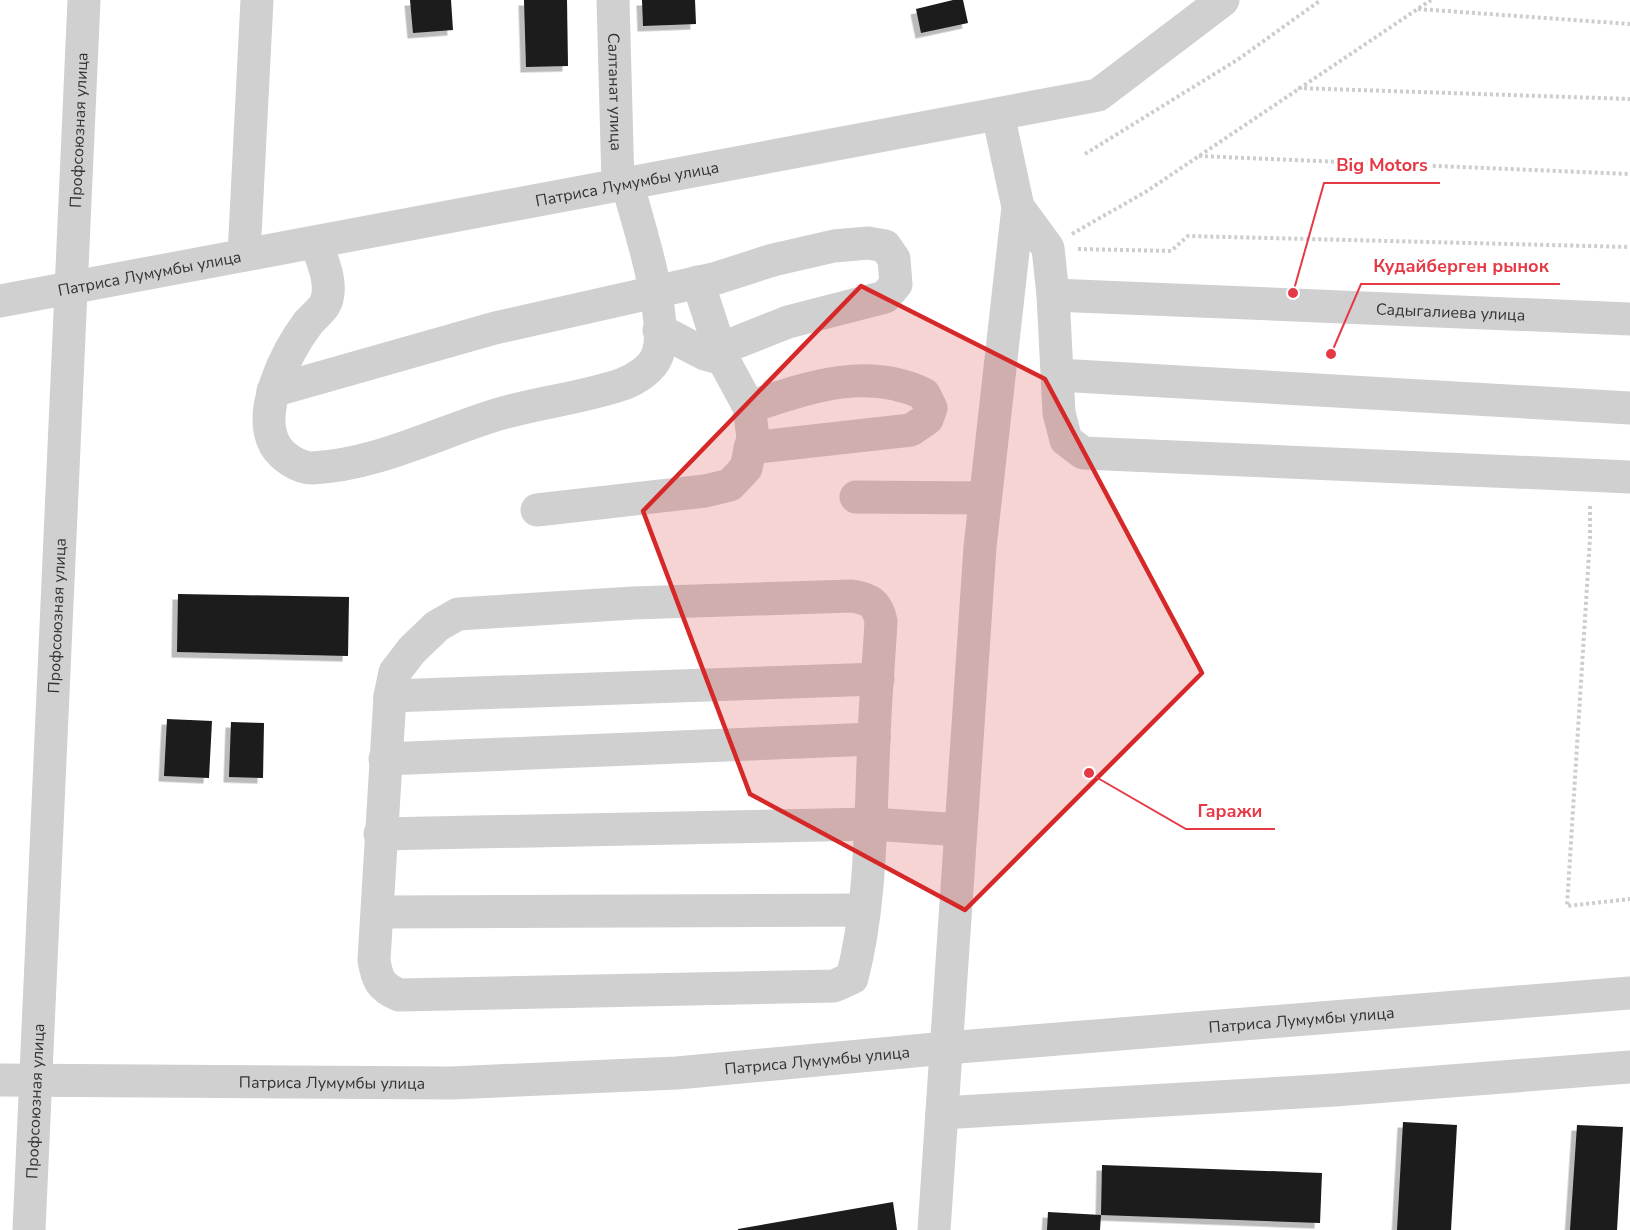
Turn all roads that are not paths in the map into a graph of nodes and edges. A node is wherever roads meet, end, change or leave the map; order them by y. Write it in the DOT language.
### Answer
graph roads {
  1 [pos="84,0"];
  2 [pos="256,0"];
  3 [pos="612,0"];
  4 [pos="1206,4"];
  5 [pos="998,114"];
  6 [pos="623,184"];
  7 [pos="1018,207"];
  8 [pos="316,242"];
  9 [pos="244,255"];
  10 [pos="698,282"];
  11 [pos="72,290"];
  12 [pos="654,290"];
  13 [pos="1053,295"];
  14 [pos="0,302"];
  15 [pos="1630,319"];
  16 [pos="659,330"];
  17 [pos="722,354"];
  18 [pos="1058,375"];
  19 [pos="273,391"];
  20 [pos="749,407"];
  21 [pos="1630,408"];
  22 [pos="750,448"];
  23 [pos="1630,477"];
  24 [pos="856,497"];
  25 [pos="984,498"];
  26 [pos="537,510"];
  27 [pos="878,679"];
  28 [pos="390,696"];
  29 [pos="874,739"];
  30 [pos="385,759"];
  31 [pos="872,824"];
  32 [pos="960,830"];
  33 [pos="380,834"];
  34 [pos="864,910"];
  35 [pos="378,912"];
  36 [pos="1630,993"];
  37 [pos="946,1048"];
  38 [pos="1630,1067"];
  39 [pos="0,1080"];
  40 [pos="36,1080"];
  41 [pos="942,1113"];
  42 [pos="29,1230"];
  43 [pos="934,1230"];
  1 -- 11 [label="street, Профсоюзная улица"];
  2 -- 9 [label="street"];
  3 -- 6 [label="street, Салтанат улица"];
  4 -- 5 [label="street, Патриса Лумумбы улица"];
  5 -- 6 [label="street, Патриса Лумумбы улица"];
  5 -- 7 [label="street"];
  6 -- 8 [label="street, Патриса Лумумбы улица"];
  6 -- 12 [label="street, Салтанат улица"];
  7 -- 13 [label="street"];
  7 -- 25 [label="street"];
  8 -- 9 [label="street, Патриса Лумумбы улица"];
  8 -- 19 [label="street, Салтанат улица"];
  9 -- 11 [label="street, Патриса Лумумбы улица"];
  10 -- 12 [label="street"];
  10 -- 17 [label="street"];
  10 -- 17 [label="street"];
  11 -- 14 [label="street, Патриса Лумумбы улица"];
  11 -- 40 [label="street, Профсоюзная улица"];
  12 -- 16 [label="street, Салтанат улица"];
  12 -- 19 [label="street"];
  13 -- 15 [label="street, Садыгалиева улица"];
  13 -- 18 [label="street"];
  16 -- 17 [label="street"];
  16 -- 19 [label="street, Салтанат улица"];
  17 -- 20 [label="street"];
  18 -- 21 [label="street"];
  18 -- 23 [label="street"];
  20 -- 22 [label="street"];
  20 -- 22 [label="street"];
  22 -- 26 [label="street"];
  24 -- 25 [label="street"];
  25 -- 32 [label="street"];
  27 -- 28 [label="street"];
  27 -- 28 [label="street"];
  27 -- 29 [label="street"];
  28 -- 30 [label="street"];
  29 -- 30 [label="street"];
  29 -- 31 [label="street"];
  30 -- 33 [label="street"];
  31 -- 32 [label="street"];
  31 -- 33 [label="street"];
  31 -- 34 [label="street"];
  32 -- 37 [label="street"];
  33 -- 35 [label="street"];
  34 -- 35 [label="street"];
  34 -- 35 [label="street"];
  36 -- 37 [label="street, Патриса Лумумбы улица"];
  37 -- 40 [label="street, Патриса Лумумбы улица"];
  37 -- 41 [label="street"];
  38 -- 41 [label="street"];
  39 -- 40 [label="street, Патриса Лумумбы улица"];
  40 -- 42 [label="street, Профсоюзная улица"];
  41 -- 43 [label="street"];
}
